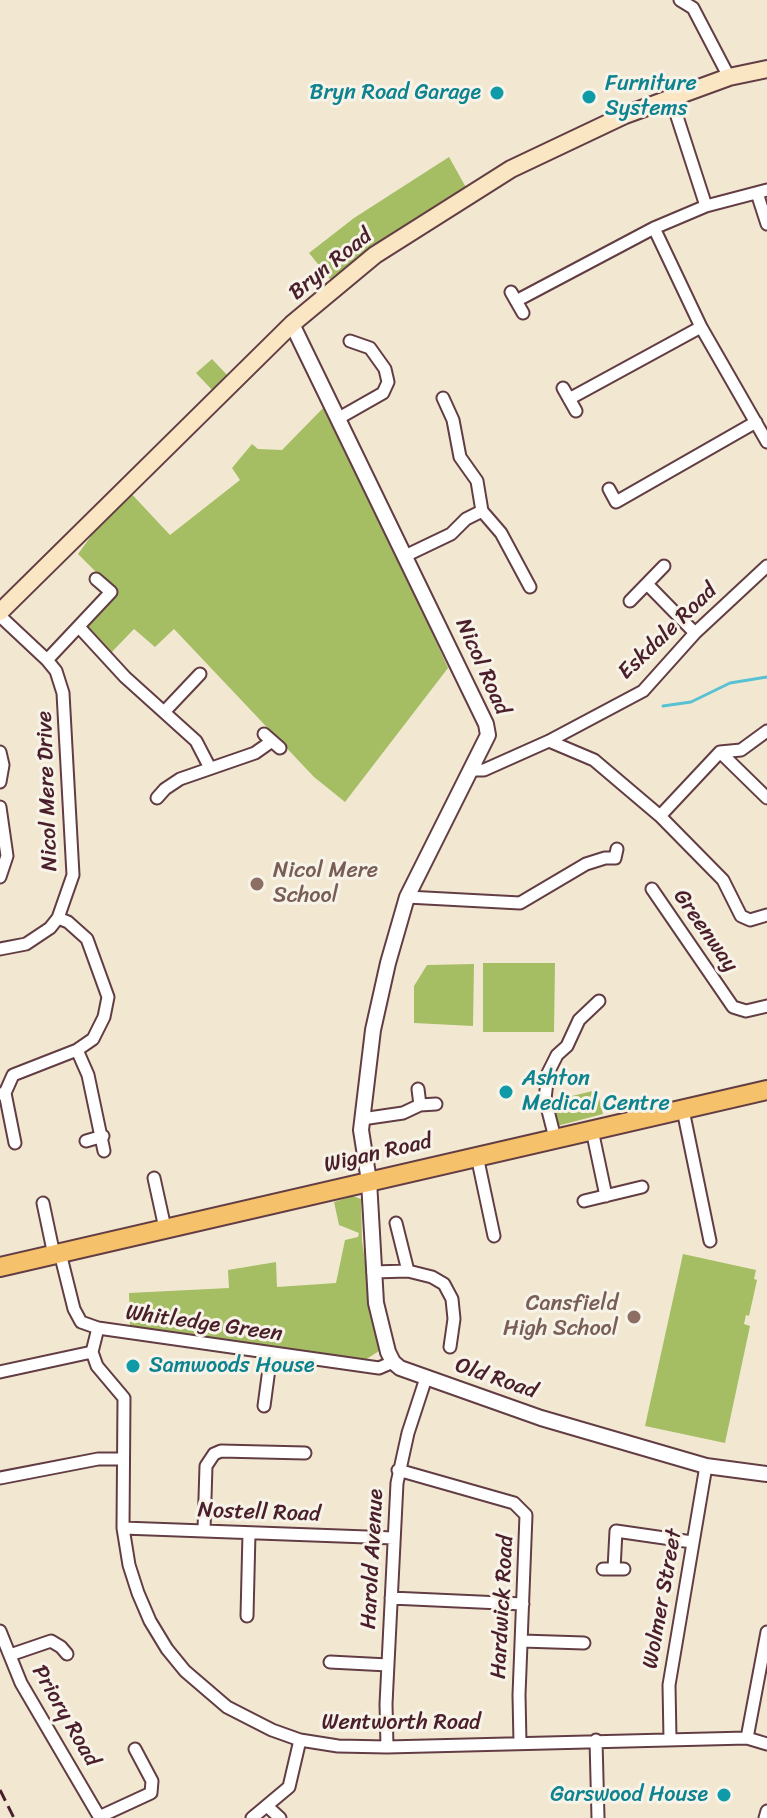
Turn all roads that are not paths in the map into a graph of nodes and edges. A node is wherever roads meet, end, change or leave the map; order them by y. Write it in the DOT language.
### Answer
graph roads {
  1 [pos="680,0"];
  2 [pos="767,69"];
  3 [pos="729,77"];
  4 [pos="671,98"];
  5 [pos="762,192"];
  6 [pos="706,206"];
  7 [pos="767,224"];
  8 [pos="654,228"];
  9 [pos="523,313"];
  10 [pos="292,324"];
  11 [pos="701,327"];
  12 [pos="350,341"];
  13 [pos="442,397"];
  14 [pos="576,411"];
  15 [pos="339,418"];
  16 [pos="756,422"];
  17 [pos="766,439"];
  18 [pos="609,489"];
  19 [pos="482,511"];
  20 [pos="405,556"];
  21 [pos="664,566"];
  22 [pos="767,566"];
  23 [pos="96,579"];
  24 [pos="647,584"];
  25 [pos="531,588"];
  26 [pos="630,601"];
  27 [pos="0,614"];
  28 [pos="79,627"];
  29 [pos="695,633"];
  30 [pos="47,660"];
  31 [pos="201,674"];
  32 [pos="165,711"];
  33 [pos="767,731"];
  34 [pos="272,741"];
  35 [pos="549,741"];
  36 [pos="0,752"];
  37 [pos="720,752"];
  38 [pos="210,768"];
  39 [pos="471,770"];
  40 [pos="0,782"];
  41 [pos="157,798"];
  42 [pos="767,798"];
  43 [pos="0,807"];
  44 [pos="660,816"];
  45 [pos="617,849"];
  46 [pos="0,877"];
  47 [pos="652,889"];
  48 [pos="407,897"];
  49 [pos="767,915"];
  50 [pos="58,918"];
  51 [pos="0,949"];
  52 [pos="599,1001"];
  53 [pos="767,1006"];
  54 [pos="77,1050"];
  55 [pos="418,1089"];
  56 [pos="767,1090"];
  57 [pos="3,1093"];
  58 [pos="436,1104"];
  59 [pos="420,1105"];
  60 [pos="683,1110"];
  61 [pos="362,1119"];
  62 [pos="592,1130"];
  63 [pos="103,1136"];
  64 [pos="555,1138"];
  65 [pos="86,1141"];
  66 [pos="15,1143"];
  67 [pos="104,1151"];
  68 [pos="477,1156"];
  69 [pos="154,1178"];
  70 [pos="369,1181"];
  71 [pos="642,1187"];
  72 [pos="606,1196"];
  73 [pos="584,1201"];
  74 [pos="43,1203"];
  75 [pos="396,1223"];
  76 [pos="165,1228"];
  77 [pos="494,1236"];
  78 [pos="710,1241"];
  79 [pos="57,1254"];
  80 [pos="0,1267"];
  81 [pos="408,1271"];
  82 [pos="373,1272"];
  83 [pos="98,1328"];
  84 [pos="450,1347"];
  85 [pos="92,1352"];
  86 [pos="271,1354"];
  87 [pos="393,1362"];
  88 [pos="0,1372"];
  89 [pos="426,1378"];
  90 [pos="264,1406"];
  91 [pos="305,1453"];
  92 [pos="123,1459"];
  93 [pos="706,1466"];
  94 [pos="398,1470"];
  95 [pos="767,1474"];
  96 [pos="0,1478"];
  97 [pos="123,1528"];
  98 [pos="204,1530"];
  99 [pos="249,1533"];
  100 [pos="394,1538"];
  101 [pos="692,1542"];
  102 [pos="614,1569"];
  103 [pos="391,1598"];
  104 [pos="523,1604"];
  105 [pos="247,1616"];
  106 [pos="0,1631"];
  107 [pos="767,1632"];
  108 [pos="522,1641"];
  109 [pos="584,1643"];
  110 [pos="67,1654"];
  111 [pos="765,1654"];
  112 [pos="10,1655"];
  113 [pos="330,1662"];
  114 [pos="388,1665"];
  115 [pos="747,1738"];
  116 [pos="670,1739"];
  117 [pos="300,1740"];
  118 [pos="596,1740"];
  119 [pos="520,1743"];
  120 [pos="767,1744"];
  121 [pos="387,1747"];
  122 [pos="135,1749"];
  123 [pos="268,1807"];
  124 [pos="767,1811"];
  125 [pos="99,1817"];
  126 [pos="252,1818"];
  127 [pos="280,1818"];
  128 [pos="598,1818"];
  129 [pos="765,1818"];
  1 -- 3 [label="street"];
  2 -- 3 [label="main road, Bryn Road"];
  3 -- 4 [label="main road, Bryn Road"];
  4 -- 6 [label="street"];
  4 -- 10 [label="main road, Bryn Road"];
  5 -- 6 [label="street"];
  5 -- 7 [label="street"];
  6 -- 8 [label="street"];
  8 -- 9 [label="street"];
  8 -- 11 [label="street"];
  10 -- 15 [label="street, Nicol Road"];
  10 -- 27 [label="main road, Bryn Road"];
  11 -- 14 [label="street"];
  11 -- 16 [label="street"];
  12 -- 15 [label="street"];
  13 -- 19 [label="street"];
  15 -- 20 [label="street, Nicol Road"];
  16 -- 17 [label="street"];
  16 -- 18 [label="street"];
  19 -- 20 [label="street"];
  19 -- 25 [label="street"];
  20 -- 39 [label="street, Nicol Road"];
  21 -- 24 [label="street"];
  22 -- 29 [label="street, Eskdale Road"];
  23 -- 28 [label="street"];
  24 -- 26 [label="street"];
  24 -- 29 [label="street"];
  27 -- 30 [label="street, Nicol Mere Drive"];
  28 -- 30 [label="street"];
  28 -- 32 [label="street"];
  29 -- 35 [label="street, Eskdale Road"];
  30 -- 50 [label="street, Nicol Mere Drive"];
  31 -- 32 [label="street"];
  32 -- 38 [label="street"];
  33 -- 37 [label="street"];
  34 -- 38 [label="street"];
  35 -- 39 [label="street, Eskdale Road"];
  35 -- 44 [label="street"];
  36 -- 40 [label="street"];
  37 -- 42 [label="street"];
  37 -- 44 [label="street"];
  38 -- 41 [label="street"];
  39 -- 48 [label="street, Nicol Road"];
  43 -- 46 [label="street"];
  44 -- 49 [label="street"];
  45 -- 48 [label="street"];
  47 -- 53 [label="street, Greenway"];
  48 -- 61 [label="street, Nicol Road"];
  50 -- 51 [label="street"];
  50 -- 54 [label="street"];
  52 -- 64 [label="street"];
  54 -- 57 [label="street"];
  54 -- 63 [label="street"];
  55 -- 59 [label="street"];
  56 -- 60 [label="main road, Wigan Road"];
  57 -- 66 [label="street"];
  58 -- 59 [label="street"];
  59 -- 61 [label="street"];
  60 -- 62 [label="main road, Wigan Road"];
  60 -- 78 [label="street"];
  61 -- 70 [label="street, Nicol Road"];
  62 -- 64 [label="main road, Wigan Road"];
  62 -- 72 [label="street"];
  63 -- 65 [label="street"];
  63 -- 67 [label="street"];
  64 -- 68 [label="main road, Wigan Road"];
  68 -- 70 [label="main road, Wigan Road"];
  68 -- 77 [label="street"];
  69 -- 76 [label="street"];
  70 -- 76 [label="main road, Wigan Road"];
  70 -- 82 [label="street"];
  71 -- 72 [label="street"];
  72 -- 73 [label="street"];
  74 -- 79 [label="street, Whitledge Green"];
  75 -- 81 [label="street"];
  76 -- 79 [label="main road, Wigan Road"];
  79 -- 80 [label="main road, Wigan Road"];
  79 -- 83 [label="street, Whitledge Green"];
  81 -- 82 [label="street"];
  81 -- 84 [label="street"];
  82 -- 87 [label="street"];
  83 -- 85 [label="street"];
  83 -- 86 [label="street, Whitledge Green"];
  85 -- 88 [label="street"];
  85 -- 92 [label="street, Wentworth Road"];
  86 -- 87 [label="street, Whitledge Green"];
  86 -- 90 [label="street"];
  87 -- 89 [label="street, Old Road"];
  89 -- 93 [label="street, Old Road"];
  89 -- 94 [label="street, Harold Avenue"];
  91 -- 98 [label="street"];
  92 -- 96 [label="street"];
  92 -- 97 [label="street, Wentworth Road"];
  93 -- 95 [label="street, Old Road"];
  93 -- 101 [label="street, Wolmer Street"];
  94 -- 100 [label="street, Harold Avenue"];
  94 -- 104 [label="street, Hardwick Road"];
  97 -- 98 [label="street, Nostell Road"];
  97 -- 117 [label="street, Wentworth Road"];
  98 -- 99 [label="street, Nostell Road"];
  99 -- 100 [label="street, Nostell Road"];
  99 -- 105 [label="street"];
  100 -- 103 [label="street, Harold Avenue"];
  101 -- 102 [label="street"];
  101 -- 116 [label="street, Wolmer Street"];
  103 -- 104 [label="street"];
  103 -- 114 [label="street, Harold Avenue"];
  104 -- 108 [label="street, Hardwick Road"];
  106 -- 112 [label="street, Priory Road"];
  107 -- 111 [label="street"];
  108 -- 109 [label="street"];
  108 -- 119 [label="street, Hardwick Road"];
  110 -- 112 [label="street"];
  111 -- 115 [label="street"];
  112 -- 125 [label="street, Priory Road"];
  113 -- 114 [label="street"];
  114 -- 121 [label="street, Harold Avenue"];
  115 -- 116 [label="street, Wentworth Road"];
  115 -- 120 [label="street, Wentworth Road"];
  116 -- 118 [label="street, Wentworth Road"];
  117 -- 121 [label="street, Wentworth Road"];
  117 -- 123 [label="street"];
  118 -- 119 [label="street, Wentworth Road"];
  118 -- 128 [label="street"];
  119 -- 121 [label="street, Wentworth Road"];
  122 -- 125 [label="street"];
  123 -- 126 [label="street"];
  123 -- 127 [label="street"];
  124 -- 129 [label="street"];
}
